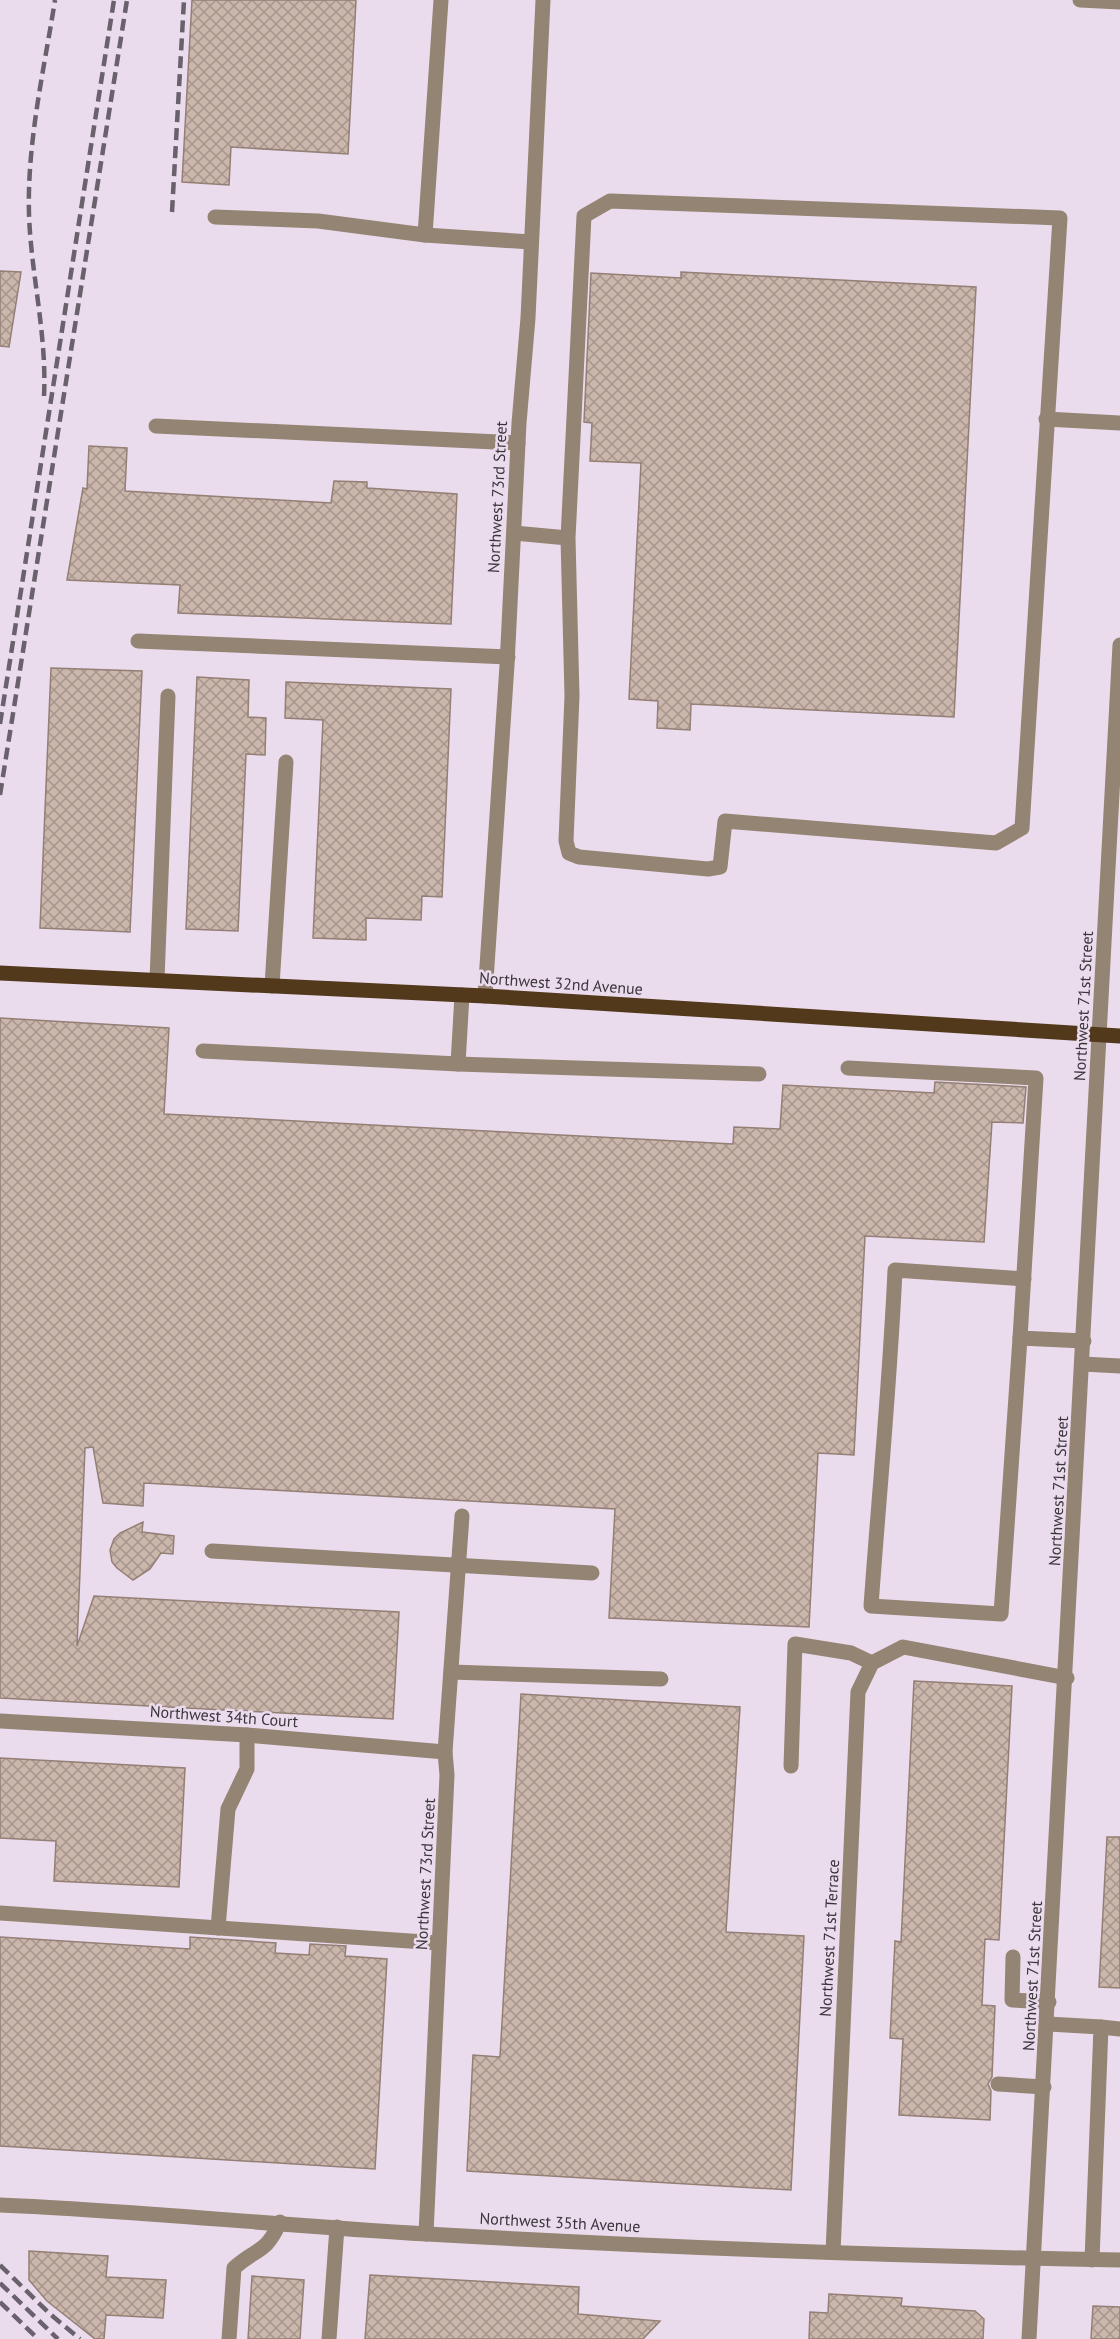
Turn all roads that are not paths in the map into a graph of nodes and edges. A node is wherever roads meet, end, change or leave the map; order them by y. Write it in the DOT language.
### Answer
graph roads {
  1 [pos="441,0"];
  2 [pos="543,0"];
  3 [pos="1080,0"];
  4 [pos="1120,2"];
  5 [pos="215,217"];
  6 [pos="425,235"];
  7 [pos="531,242"];
  8 [pos="1046,418"];
  9 [pos="1120,423"];
  10 [pos="156,426"];
  11 [pos="518,444"];
  12 [pos="514,533"];
  13 [pos="568,538"];
  14 [pos="138,641"];
  15 [pos="1120,645"];
  16 [pos="508,657"];
  17 [pos="168,696"];
  18 [pos="286,762"];
  19 [pos="1113,928"];
  20 [pos="0,973"];
  21 [pos="157,980"];
  22 [pos="272,986"];
  23 [pos="462,995"];
  24 [pos="485,996"];
  25 [pos="1100,1036"];
  26 [pos="1120,1036"];
  27 [pos="203,1051"];
  28 [pos="458,1064"];
  29 [pos="848,1068"];
  30 [pos="759,1074"];
  31 [pos="1024,1279"];
  32 [pos="1020,1338"];
  33 [pos="1084,1341"];
  34 [pos="1083,1364"];
  35 [pos="1120,1366"];
  36 [pos="462,1516"];
  37 [pos="212,1551"];
  38 [pos="458,1566"];
  39 [pos="592,1573"];
  40 [pos="872,1663"];
  41 [pos="451,1672"];
  42 [pos="1066,1678"];
  43 [pos="661,1679"];
  44 [pos="0,1721"];
  45 [pos="248,1735"];
  46 [pos="445,1752"];
  47 [pos="791,1766"];
  48 [pos="0,1913"];
  49 [pos="218,1928"];
  50 [pos="439,1943"];
  51 [pos="1013,1957"];
  52 [pos="1049,2002"];
  53 [pos="1048,2024"];
  54 [pos="1101,2027"];
  55 [pos="1120,2029"];
  56 [pos="998,2084"];
  57 [pos="1044,2087"];
  58 [pos="0,2205"];
  59 [pos="280,2222"];
  60 [pos="337,2227"];
  61 [pos="426,2234"];
  62 [pos="833,2252"];
  63 [pos="1035,2259"];
  64 [pos="1092,2260"];
  65 [pos="1120,2260"];
  66 [pos="229,2339"];
  67 [pos="330,2339"];
  68 [pos="1029,2339"];
  1 -- 6 [label="street"];
  2 -- 7 [label="street, Northwest 73rd Street"];
  3 -- 4 [label="street"];
  5 -- 6 [label="street"];
  6 -- 7 [label="street"];
  7 -- 11 [label="street, Northwest 73rd Street"];
  8 -- 9 [label="street"];
  8 -- 13 [label="street"];
  8 -- 13 [label="street"];
  10 -- 11 [label="street"];
  11 -- 12 [label="street, Northwest 73rd Street"];
  12 -- 13 [label="street"];
  12 -- 16 [label="street, Northwest 73rd Street"];
  14 -- 16 [label="street"];
  15 -- 19 [label="street, Northwest 71st Street"];
  16 -- 24 [label="street, Northwest 73rd Street"];
  17 -- 21 [label="street"];
  18 -- 22 [label="street"];
  19 -- 25 [label="street, Northwest 71st Street"];
  20 -- 21 [label="main road, Northwest 32nd Avenue"];
  21 -- 22 [label="main road, Northwest 32nd Avenue"];
  22 -- 23 [label="main road, Northwest 32nd Avenue"];
  23 -- 24 [label="main road, Northwest 32nd Avenue"];
  23 -- 28 [label="street"];
  24 -- 25 [label="main road, Northwest 32nd Avenue"];
  25 -- 26 [label="main road, Northwest 32nd Avenue"];
  25 -- 33 [label="street, Northwest 71st Street"];
  27 -- 28 [label="street"];
  28 -- 30 [label="street"];
  29 -- 31 [label="street"];
  31 -- 32 [label="street"];
  31 -- 32 [label="street"];
  32 -- 33 [label="street"];
  33 -- 34 [label="street, Northwest 71st Street"];
  34 -- 35 [label="street"];
  34 -- 42 [label="street, Northwest 71st Street"];
  36 -- 38 [label="street, Northwest 73rd Street"];
  37 -- 38 [label="street"];
  38 -- 39 [label="street"];
  38 -- 41 [label="street, Northwest 73rd Street"];
  40 -- 42 [label="street"];
  40 -- 47 [label="street"];
  40 -- 62 [label="street, Northwest 71st Terrace"];
  41 -- 43 [label="street"];
  41 -- 46 [label="street, Northwest 73rd Street"];
  42 -- 52 [label="street, Northwest 71st Street"];
  44 -- 45 [label="street, Northwest 34th Court"];
  45 -- 46 [label="street, Northwest 34th Court"];
  45 -- 49 [label="street"];
  46 -- 50 [label="street, Northwest 73rd Street"];
  48 -- 49 [label="street"];
  49 -- 50 [label="street"];
  50 -- 61 [label="street, Northwest 73rd Street"];
  51 -- 52 [label="street"];
  52 -- 53 [label="street, Northwest 71st Street"];
  53 -- 54 [label="street"];
  53 -- 57 [label="street, Northwest 71st Street"];
  54 -- 55 [label="street"];
  54 -- 64 [label="street"];
  56 -- 57 [label="street"];
  57 -- 63 [label="street, Northwest 71st Street"];
  58 -- 59 [label="street, Northwest 35th Avenue"];
  59 -- 60 [label="street, Northwest 35th Avenue"];
  59 -- 66 [label="street"];
  60 -- 61 [label="street, Northwest 35th Avenue"];
  60 -- 67 [label="street"];
  61 -- 62 [label="street, Northwest 35th Avenue"];
  62 -- 63 [label="street, Northwest 35th Avenue"];
  63 -- 64 [label="street, Northwest 35th Avenue"];
  63 -- 68 [label="street, Northwest 71st Street"];
  64 -- 65 [label="street, Northwest 35th Avenue"];
}
